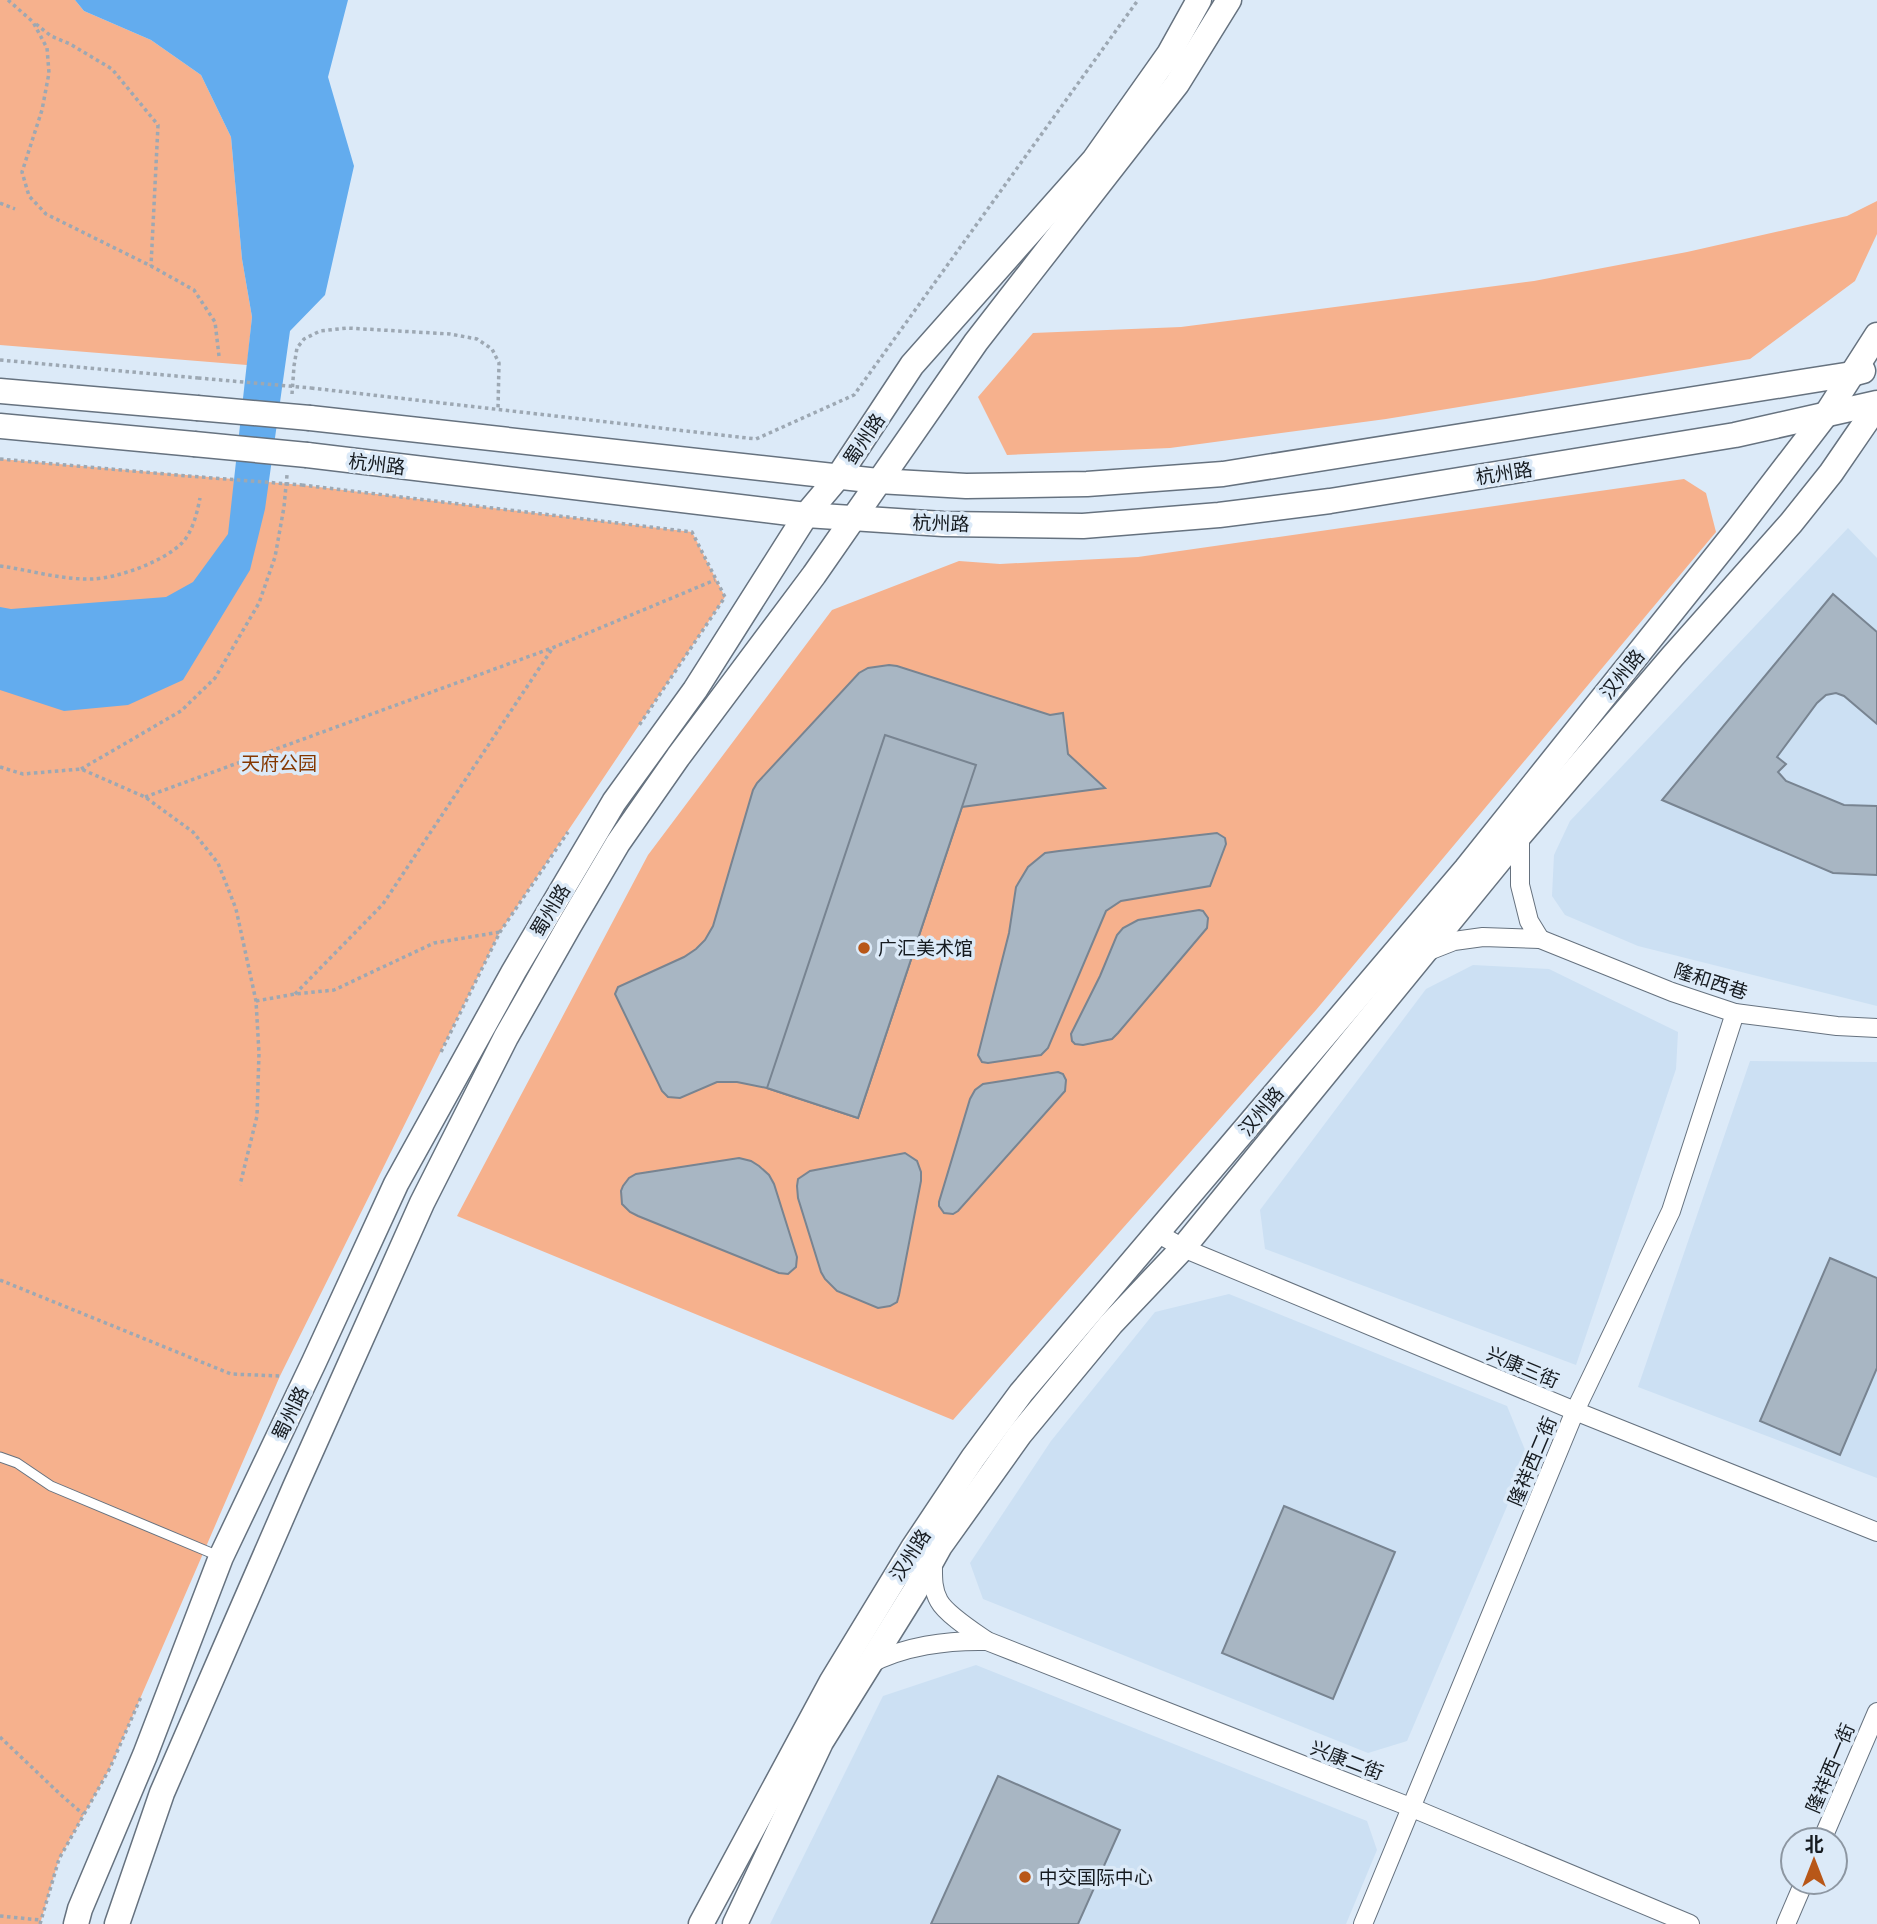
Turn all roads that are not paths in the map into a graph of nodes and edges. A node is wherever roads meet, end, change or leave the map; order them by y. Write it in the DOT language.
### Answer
graph roads {
  1 [pos="1199,0"];
  2 [pos="1229,0"];
  3 [pos="1877,335"];
  4 [pos="1877,367"];
  5 [pos="1852,374"];
  6 [pos="0,391"];
  7 [pos="1877,405"];
  8 [pos="1827,414"];
  9 [pos="0,426"];
  10 [pos="838,477"];
  11 [pos="878,481"];
  12 [pos="806,515"];
  13 [pos="853,518"];
  14 [pos="1520,835"];
  15 [pos="1540,939"];
  16 [pos="1422,953"];
  17 [pos="1735,1013"];
  18 [pos="1877,1028"];
  19 [pos="1157,1233"];
  20 [pos="1183,1248"];
  21 [pos="1575,1411"];
  22 [pos="0,1457"];
  23 [pos="1877,1532"];
  24 [pos="221,1557"];
  25 [pos="933,1559"];
  26 [pos="987,1641"];
  27 [pos="867,1665"];
  28 [pos="1877,1712"];
  29 [pos="1410,1807"];
  30 [pos="1828,1826"];
  31 [pos="1798,1896"];
  32 [pos="740,1920"];
  33 [pos="76,1924"];
  34 [pos="117,1924"];
  35 [pos="701,1924"];
  36 [pos="1363,1924"];
  37 [pos="1690,1924"];
  38 [pos="1786,1924"];
  1 -- 10 [label="main road, 蜀州路"];
  2 -- 11 [label="main road, 蜀州路"];
  3 -- 5 [label="main road, 汉州路"];
  4 -- 5 [label="main road, 杭州路"];
  5 -- 8 [label="main road, 汉州路"];
  5 -- 11 [label="main road, 杭州路"];
  6 -- 10 [label="main road, 杭州路, bridge"];
  7 -- 8 [label="main road, 杭州路"];
  7 -- 14 [label="main road, 汉州路"];
  8 -- 13 [label="main road, 杭州路"];
  8 -- 19 [label="main road, 汉州路"];
  9 -- 12 [label="main road, 杭州路, bridge"];
  10 -- 11 [label="main road, 杭州路"];
  10 -- 12 [label="main road, 蜀州路"];
  11 -- 13 [label="main road, 蜀州路"];
  12 -- 13 [label="main road, 杭州路"];
  12 -- 24 [label="main road, 蜀州路"];
  13 -- 34 [label="main road, 蜀州路"];
  14 -- 15 [label="street"];
  14 -- 16 [label="main road, 汉州路"];
  15 -- 16 [label="street, 隆和西巷"];
  15 -- 17 [label="street, 隆和西巷"];
  16 -- 20 [label="main road, 汉州路"];
  17 -- 18 [label="street, 隆和西巷"];
  17 -- 21 [label="street, 隆祥西二街"];
  19 -- 20 [label="street, 兴康三街"];
  19 -- 35 [label="main road, 汉州路"];
  20 -- 21 [label="street, 兴康三街"];
  20 -- 25 [label="main road, 汉州路"];
  21 -- 23 [label="street, 兴康三街"];
  21 -- 29 [label="street, 隆祥西二街"];
  22 -- 24 [label="lane"];
  24 -- 33 [label="main road, 蜀州路"];
  25 -- 26 [label="street"];
  25 -- 27 [label="main road, 汉州路"];
  26 -- 27 [label="street"];
  26 -- 29 [label="street, 兴康二街"];
  27 -- 32 [label="main road, 汉州路"];
  28 -- 30 [label="street, 隆祥西一街"];
  29 -- 36 [label="street, 隆祥西二街"];
  29 -- 37 [label="street, 兴康二街"];
  31 -- 38 [label="street"];
}
